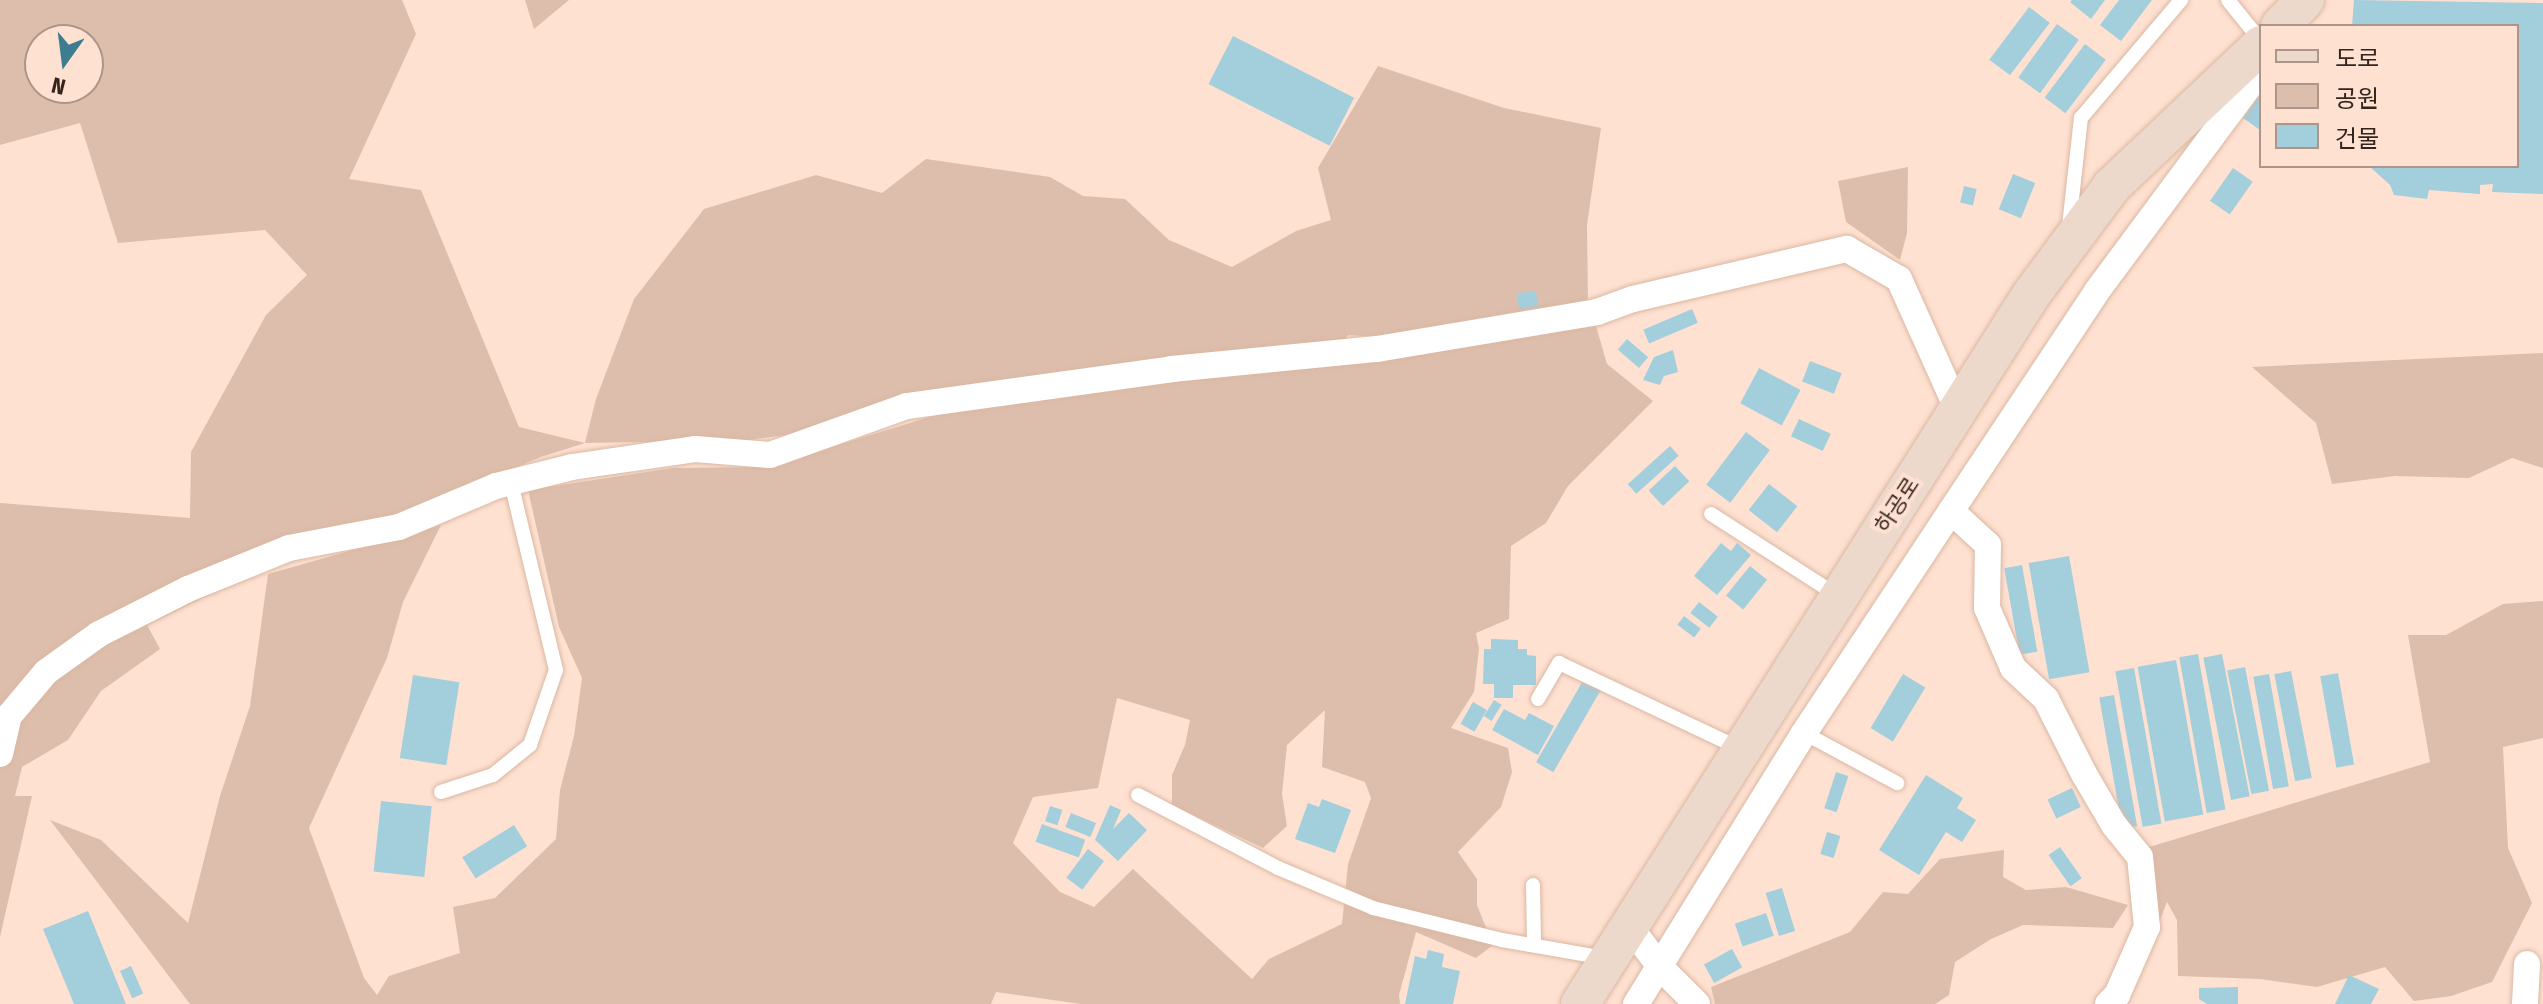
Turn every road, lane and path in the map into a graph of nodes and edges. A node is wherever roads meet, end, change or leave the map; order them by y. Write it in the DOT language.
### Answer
graph roads {
  1 [pos="2181,0"];
  2 [pos="2228,0"];
  3 [pos="2305,0"];
  4 [pos="2282,24"];
  5 [pos="2290,24"];
  6 [pos="2259,40"];
  7 [pos="2259,45"];
  8 [pos="2259,73"];
  9 [pos="2067,247"];
  10 [pos="1958,410"];
  11 [pos="511,482"];
  12 [pos="1951,511"];
  13 [pos="1711,514"];
  14 [pos="1838,597"];
  15 [pos="1538,699"];
  16 [pos="1804,733"];
  17 [pos="1741,749"];
  18 [pos="0,754"];
  19 [pos="1897,783"];
  20 [pos="441,792"];
  21 [pos="1138,795"];
  22 [pos="1533,885"];
  23 [pos="1630,927"];
  24 [pos="1534,945"];
  25 [pos="1609,959"];
  26 [pos="2527,964"];
  27 [pos="1661,968"];
  28 [pos="1580,1004"];
  29 [pos="1637,1004"];
  30 [pos="1697,1004"];
  31 [pos="2108,1004"];
  32 [pos="2525,1004"];
  1 -- 9 [label="lane"];
  2 -- 6 [label="lane"];
  3 -- 4 [label="main road"];
  3 -- 5 [label="street"];
  7 -- 9 [label="main road, 하공로"];
  8 -- 12 [label="street"];
  9 -- 10 [label="main road, 하공로"];
  10 -- 11 [label="street"];
  10 -- 14 [label="main road, 하공로"];
  11 -- 18 [label="street"];
  11 -- 20 [label="lane"];
  12 -- 16 [label="street"];
  12 -- 31 [label="street"];
  13 -- 14 [label="lane"];
  14 -- 17 [label="main road, 하공로"];
  15 -- 17 [label="lane"];
  16 -- 19 [label="lane"];
  16 -- 27 [label="street"];
  17 -- 23 [label="main road, 하공로"];
  21 -- 24 [label="lane"];
  22 -- 24 [label="lane"];
  23 -- 25 [label="main road, 하공로"];
  23 -- 27 [label="street"];
  24 -- 25 [label="lane"];
  25 -- 28 [label="main road, 하공로"];
  26 -- 32 [label="street"];
  27 -- 29 [label="street"];
  27 -- 30 [label="street"];
}
